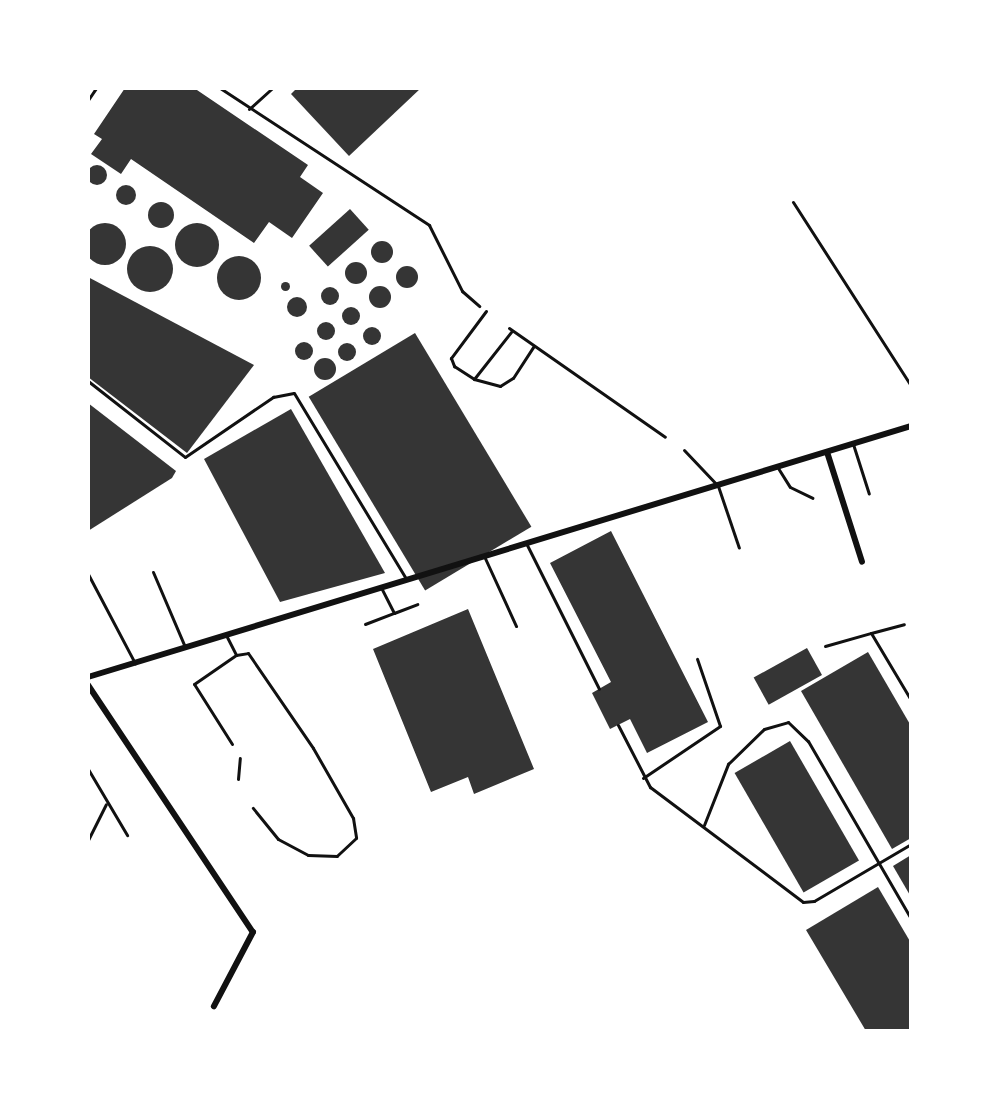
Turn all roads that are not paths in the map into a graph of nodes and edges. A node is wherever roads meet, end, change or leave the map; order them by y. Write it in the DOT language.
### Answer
graph roads {
  1 [pos="96,88"];
  2 [pos="220,88"];
  3 [pos="272,88"];
  4 [pos="88,100"];
  5 [pos="249,109"];
  6 [pos="793,202"];
  7 [pos="479,306"];
  8 [pos="486,311"];
  9 [pos="534,346"];
  10 [pos="474,379"];
  11 [pos="88,381"];
  12 [pos="911,386"];
  13 [pos="911,426"];
  14 [pos="665,437"];
  15 [pos="853,444"];
  16 [pos="684,450"];
  17 [pos="827,452"];
  18 [pos="778,468"];
  19 [pos="718,486"];
  20 [pos="869,494"];
  21 [pos="813,498"];
  22 [pos="526,543"];
  23 [pos="739,548"];
  24 [pos="484,556"];
  25 [pos="862,562"];
  26 [pos="153,572"];
  27 [pos="88,574"];
  28 [pos="406,579"];
  29 [pos="381,587"];
  30 [pos="417,604"];
  31 [pos="394,613"];
  32 [pos="365,624"];
  33 [pos="904,624"];
  34 [pos="516,626"];
  35 [pos="225,633"];
  36 [pos="871,633"];
  37 [pos="825,646"];
  38 [pos="185,647"];
  39 [pos="236,655"];
  40 [pos="697,659"];
  41 [pos="135,663"];
  42 [pos="88,677"];
  43 [pos="88,685"];
  44 [pos="599,689"];
  45 [pos="911,700"];
  46 [pos="618,725"];
  47 [pos="232,744"];
  48 [pos="240,758"];
  49 [pos="88,769"];
  50 [pos="643,778"];
  51 [pos="238,779"];
  52 [pos="106,804"];
  53 [pos="253,808"];
  54 [pos="703,826"];
  55 [pos="127,835"];
  56 [pos="88,840"];
  57 [pos="911,844"];
  58 [pos="878,864"];
  59 [pos="911,919"];
  60 [pos="214,1006"];
  1 -- 4 [label="lane"];
  2 -- 5 [label="lane"];
  3 -- 5 [label="lane"];
  5 -- 7 [label="lane"];
  6 -- 12 [label="lane"];
  8 -- 10 [label="lane"];
  9 -- 10 [label="lane"];
  9 -- 10 [label="lane"];
  9 -- 14 [label="lane"];
  11 -- 28 [label="lane"];
  13 -- 15 [label="street"];
  15 -- 17 [label="street"];
  15 -- 20 [label="lane"];
  16 -- 19 [label="lane"];
  17 -- 18 [label="street"];
  17 -- 25 [label="street"];
  18 -- 19 [label="street"];
  18 -- 21 [label="lane"];
  19 -- 22 [label="street"];
  19 -- 23 [label="lane"];
  22 -- 24 [label="street"];
  22 -- 44 [label="lane"];
  24 -- 28 [label="street"];
  24 -- 34 [label="lane"];
  26 -- 38 [label="lane"];
  27 -- 41 [label="lane"];
  28 -- 29 [label="street"];
  29 -- 31 [label="lane"];
  29 -- 35 [label="street"];
  30 -- 31 [label="lane"];
  31 -- 32 [label="lane"];
  33 -- 36 [label="lane"];
  35 -- 38 [label="street"];
  35 -- 39 [label="lane"];
  36 -- 37 [label="lane"];
  36 -- 45 [label="lane"];
  38 -- 41 [label="street"];
  39 -- 47 [label="lane"];
  39 -- 53 [label="lane"];
  40 -- 50 [label="lane"];
  41 -- 42 [label="street"];
  43 -- 60 [label="street"];
  46 -- 50 [label="lane"];
  48 -- 51 [label="lane"];
  49 -- 52 [label="lane"];
  50 -- 54 [label="lane"];
  52 -- 55 [label="lane"];
  52 -- 56 [label="lane"];
  54 -- 58 [label="lane"];
  54 -- 58 [label="lane"];
  57 -- 58 [label="lane"];
  58 -- 59 [label="lane"];
}
